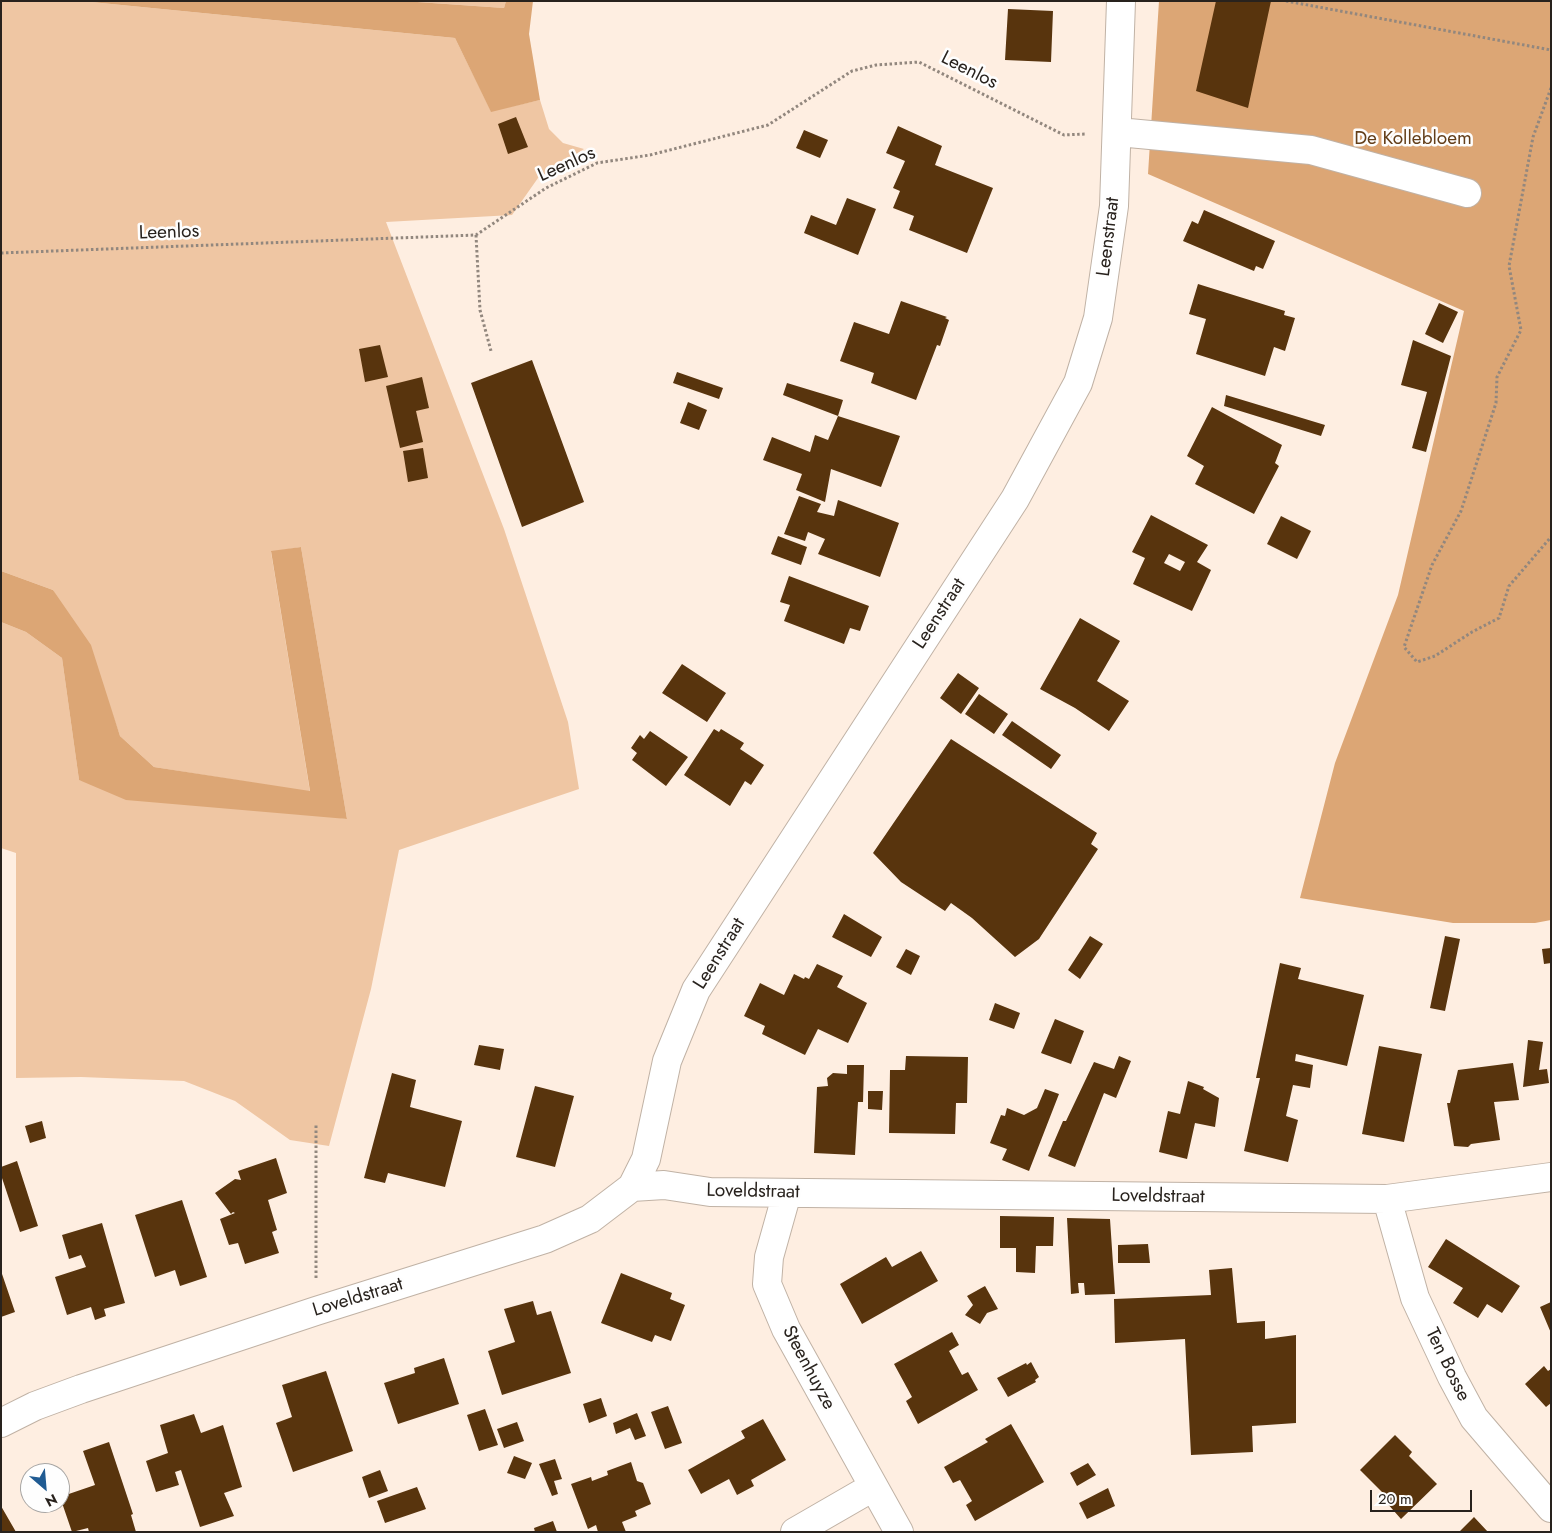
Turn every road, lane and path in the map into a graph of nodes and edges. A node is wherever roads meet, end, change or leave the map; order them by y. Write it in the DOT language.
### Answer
graph roads {
  1 [pos="1121,1"];
  2 [pos="1286,1"];
  3 [pos="1551,50"];
  4 [pos="1551,88"];
  5 [pos="1548,95"];
  6 [pos="1551,100"];
  7 [pos="1118,132"];
  8 [pos="1467,193"];
  9 [pos="476,235"];
  10 [pos="1,253"];
  11 [pos="491,352"];
  12 [pos="1551,537"];
  13 [pos="316,1123"];
  14 [pos="1551,1177"];
  15 [pos="632,1186"];
  16 [pos="787,1193"];
  17 [pos="1387,1199"];
  18 [pos="316,1311"];
  19 [pos="1,1424"];
  20 [pos="873,1487"];
  21 [pos="1551,1508"];
  22 [pos="795,1532"];
  23 [pos="899,1532"];
  1 -- 7 [label="street, Leenstraat"];
  2 -- 3 [label="path"];
  4 -- 5 [label="path"];
  5 -- 6 [label="path"];
  5 -- 12 [label="path"];
  7 -- 8 [label="street"];
  7 -- 9 [label="path, Leenlos"];
  7 -- 15 [label="street, Leenstraat"];
  9 -- 10 [label="path, Leenlos"];
  9 -- 11 [label="path"];
  13 -- 18 [label="path"];
  14 -- 17 [label="street, Loveldstraat"];
  15 -- 16 [label="street, Loveldstraat"];
  15 -- 18 [label="street, Loveldstraat"];
  16 -- 17 [label="street, Loveldstraat"];
  16 -- 20 [label="street, Steenhuyze"];
  17 -- 21 [label="street, Ten Bosse"];
  18 -- 19 [label="street, Loveldstraat"];
  20 -- 22 [label="street"];
  20 -- 23 [label="street, Steenhuyze"];
}
